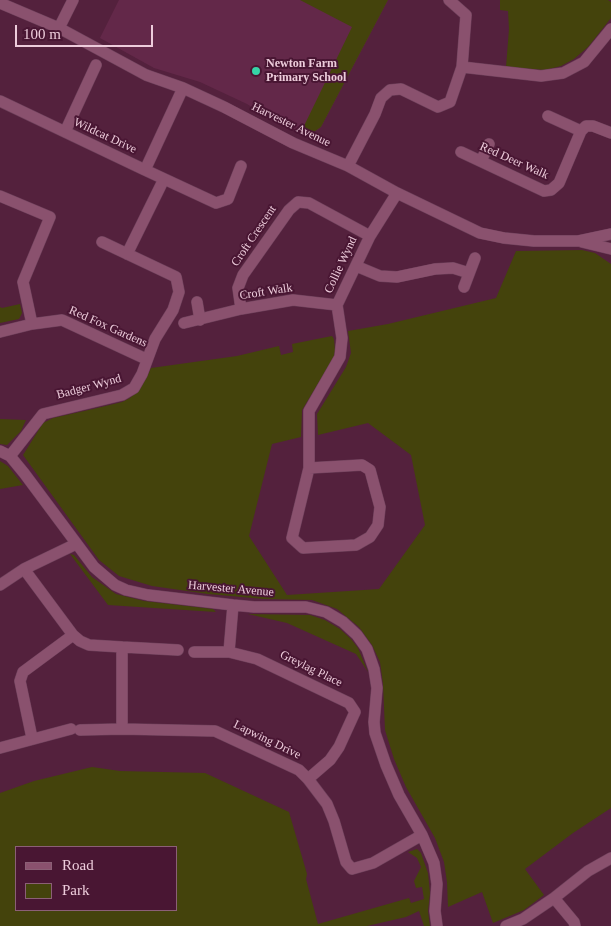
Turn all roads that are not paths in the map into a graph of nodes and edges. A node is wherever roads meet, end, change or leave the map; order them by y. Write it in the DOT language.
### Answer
graph roads {
  1 [pos="73,0"];
  2 [pos="449,0"];
  3 [pos="0,3"];
  4 [pos="58,28"];
  5 [pos="611,28"];
  6 [pos="96,65"];
  7 [pos="462,67"];
  8 [pos="183,88"];
  9 [pos="0,101"];
  10 [pos="548,116"];
  11 [pos="581,131"];
  12 [pos="65,132"];
  13 [pos="611,133"];
  14 [pos="489,144"];
  15 [pos="461,152"];
  16 [pos="481,161"];
  17 [pos="242,166"];
  18 [pos="348,166"];
  19 [pos="145,170"];
  20 [pos="164,179"];
  21 [pos="397,193"];
  22 [pos="0,196"];
  23 [pos="611,234"];
  24 [pos="370,236"];
  25 [pos="578,241"];
  26 [pos="611,241"];
  27 [pos="102,242"];
  28 [pos="611,249"];
  29 [pos="127,254"];
  30 [pos="475,258"];
  31 [pos="356,266"];
  32 [pos="469,273"];
  33 [pos="464,287"];
  34 [pos="197,302"];
  35 [pos="338,305"];
  36 [pos="241,309"];
  37 [pos="200,320"];
  38 [pos="184,323"];
  39 [pos="32,324"];
  40 [pos="0,332"];
  41 [pos="146,359"];
  42 [pos="5,453"];
  43 [pos="309,468"];
  44 [pos="76,544"];
  45 [pos="24,569"];
  46 [pos="0,585"];
  47 [pos="233,605"];
  48 [pos="73,635"];
  49 [pos="122,647"];
  50 [pos="178,650"];
  51 [pos="194,652"];
  52 [pos="229,652"];
  53 [pos="122,729"];
  54 [pos="32,738"];
  55 [pos="0,748"];
  56 [pos="308,779"];
  57 [pos="422,835"];
  58 [pos="611,858"];
  59 [pos="554,898"];
  60 [pos="437,926"];
  61 [pos="506,926"];
  62 [pos="575,926"];
  1 -- 4 [label="street"];
  2 -- 7 [label="street"];
  3 -- 4 [label="street, Harvester Avenue"];
  4 -- 8 [label="street, Harvester Avenue"];
  5 -- 7 [label="street"];
  6 -- 12 [label="street"];
  7 -- 18 [label="street"];
  8 -- 18 [label="street, Harvester Avenue"];
  8 -- 19 [label="street, Wildcat Drive"];
  9 -- 12 [label="street, Wildcat Drive"];
  10 -- 11 [label="street"];
  11 -- 13 [label="street"];
  11 -- 16 [label="street, Red Deer Walk"];
  12 -- 19 [label="street, Wildcat Drive"];
  14 -- 16 [label="street"];
  15 -- 16 [label="street, Red Deer Walk"];
  17 -- 20 [label="street"];
  18 -- 21 [label="street, Harvester Avenue"];
  19 -- 20 [label="street"];
  20 -- 29 [label="street"];
  21 -- 24 [label="street, Collie Wynd"];
  21 -- 25 [label="street, Harvester Avenue"];
  22 -- 39 [label="street"];
  23 -- 25 [label="street, Harvester Avenue"];
  23 -- 26 [label="street"];
  24 -- 31 [label="street, Collie Wynd"];
  24 -- 36 [label="street, Croft Crescent"];
  25 -- 28 [label="street, Harvester Avenue"];
  27 -- 29 [label="street"];
  29 -- 41 [label="street, Badger Wynd"];
  30 -- 32 [label="street"];
  31 -- 32 [label="street"];
  31 -- 35 [label="street, Collie Wynd"];
  32 -- 33 [label="street"];
  34 -- 37 [label="street"];
  35 -- 36 [label="street, Croft Walk"];
  35 -- 43 [label="street, Collie Wynd"];
  36 -- 37 [label="street, Croft Walk"];
  37 -- 38 [label="street, Croft Walk"];
  39 -- 40 [label="street, Red Fox Gardens"];
  39 -- 41 [label="street, Red Fox Gardens"];
  41 -- 42 [label="street, Badger Wynd"];
  42 -- 44 [label="street, Harvester Avenue"];
  43 -- 43 [label="street, Collie Wynd"];
  44 -- 45 [label="street"];
  44 -- 47 [label="street, Harvester Avenue"];
  45 -- 46 [label="street"];
  45 -- 48 [label="street"];
  47 -- 52 [label="street"];
  47 -- 57 [label="street, Harvester Avenue"];
  48 -- 49 [label="street"];
  48 -- 54 [label="street"];
  49 -- 50 [label="street"];
  49 -- 53 [label="street"];
  51 -- 52 [label="street, Greylag Place"];
  52 -- 56 [label="street, Greylag Place"];
  53 -- 54 [label="street, Lapwing Drive"];
  53 -- 56 [label="street, Lapwing Drive"];
  54 -- 55 [label="street, Lapwing Drive"];
  56 -- 57 [label="street, Lapwing Drive"];
  57 -- 60 [label="street, Harvester Avenue"];
  58 -- 59 [label="street"];
  59 -- 61 [label="street"];
  59 -- 62 [label="street"];
}
